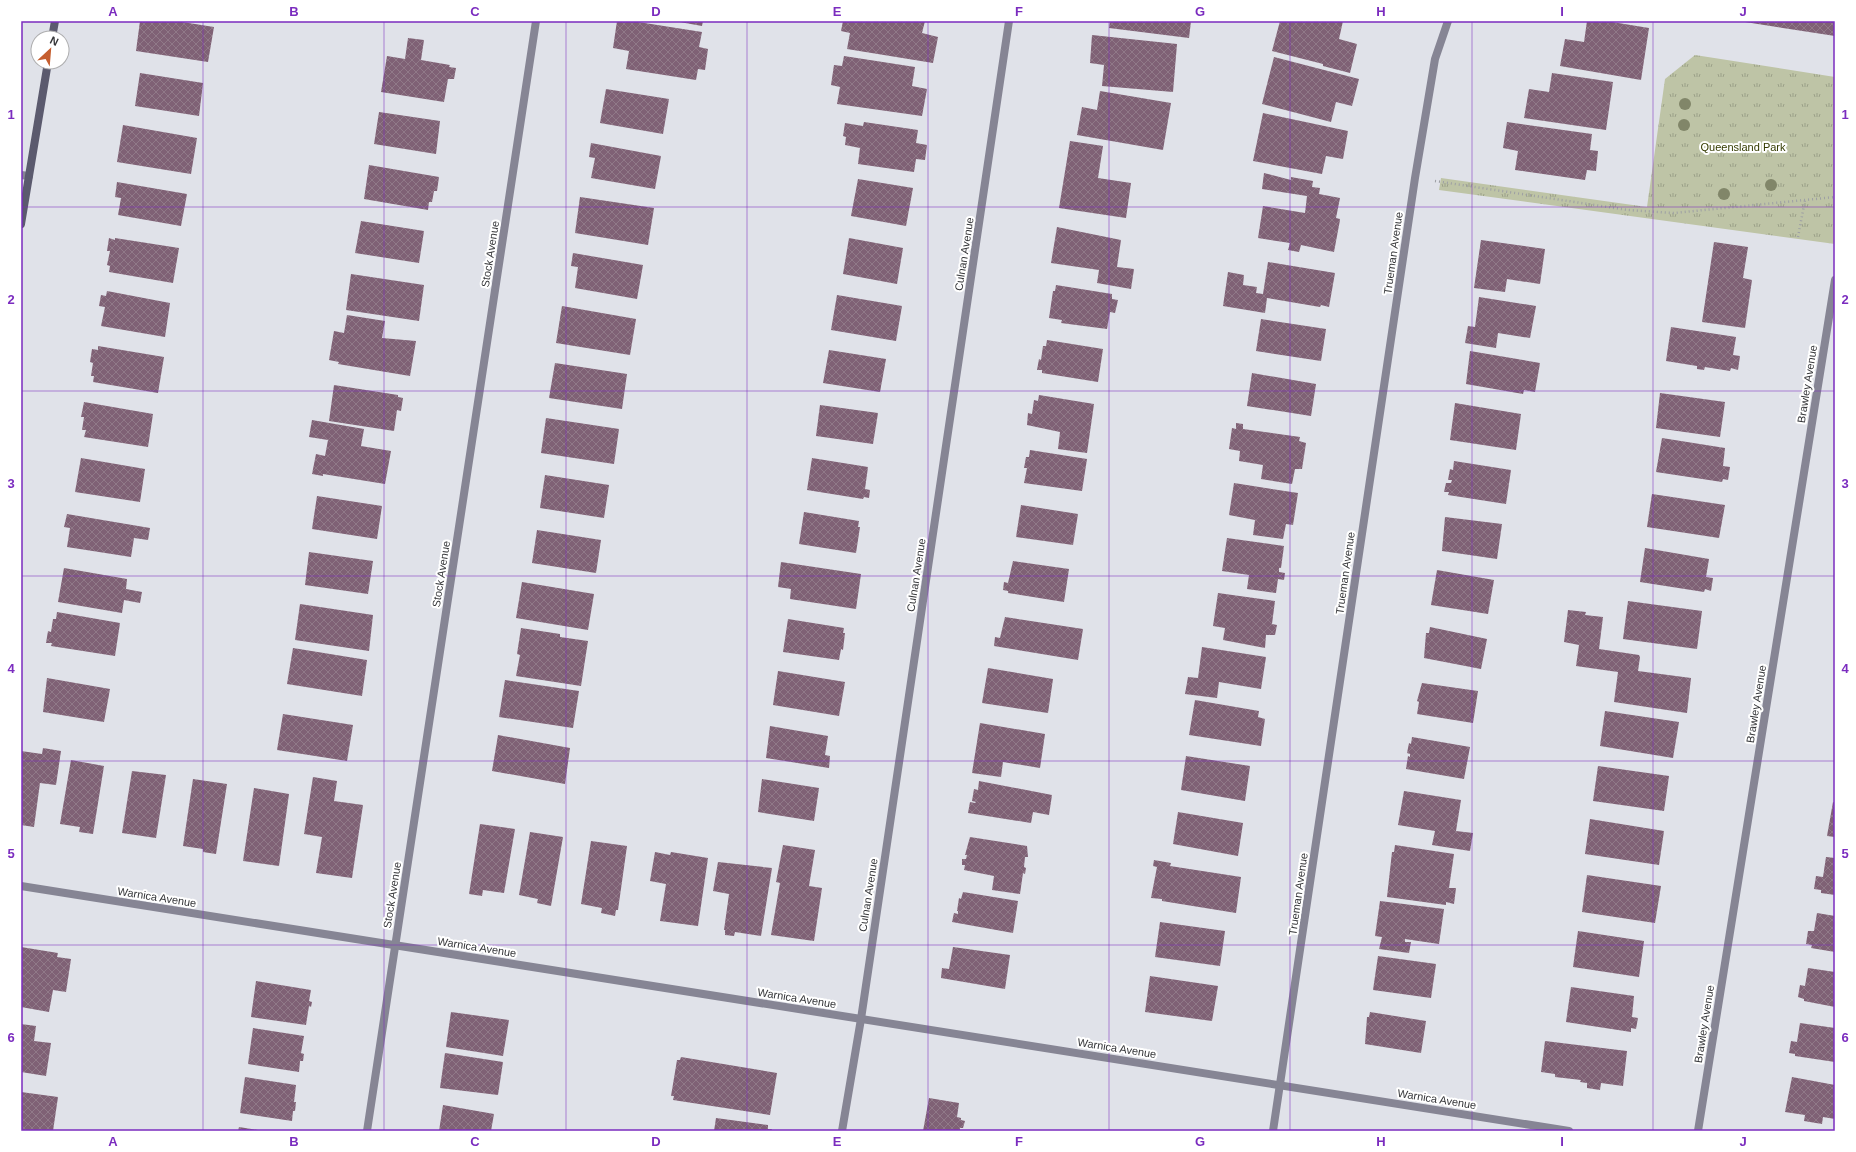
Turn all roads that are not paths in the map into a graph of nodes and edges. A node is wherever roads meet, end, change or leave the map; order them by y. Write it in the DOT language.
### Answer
graph roads {
  1 [pos="536,21"];
  2 [pos="1009,21"];
  3 [pos="1448,21"];
  4 [pos="46,70"];
  5 [pos="25,176"];
  6 [pos="21,224"];
  7 [pos="1835,280"];
  8 [pos="21,886"];
  9 [pos="395,946"];
  10 [pos="861,1019"];
  11 [pos="1280,1085"];
  12 [pos="367,1131"];
  13 [pos="842,1131"];
  14 [pos="1273,1131"];
  15 [pos="1569,1131"];
  16 [pos="1698,1131"];
  1 -- 9 [label="street, Stock Avenue"];
  2 -- 10 [label="street, Culnan Avenue"];
  3 -- 11 [label="street, Trueman Avenue"];
  4 -- 5 [label="main road"];
  5 -- 6 [label="main road"];
  7 -- 16 [label="street, Brawley Avenue"];
  8 -- 9 [label="street, Warnica Avenue"];
  9 -- 10 [label="street, Warnica Avenue"];
  9 -- 12 [label="street, Stock Avenue"];
  10 -- 11 [label="street, Warnica Avenue"];
  10 -- 13 [label="street, Culnan Avenue"];
  11 -- 14 [label="street, Trueman Avenue"];
  11 -- 15 [label="street, Warnica Avenue"];
}
